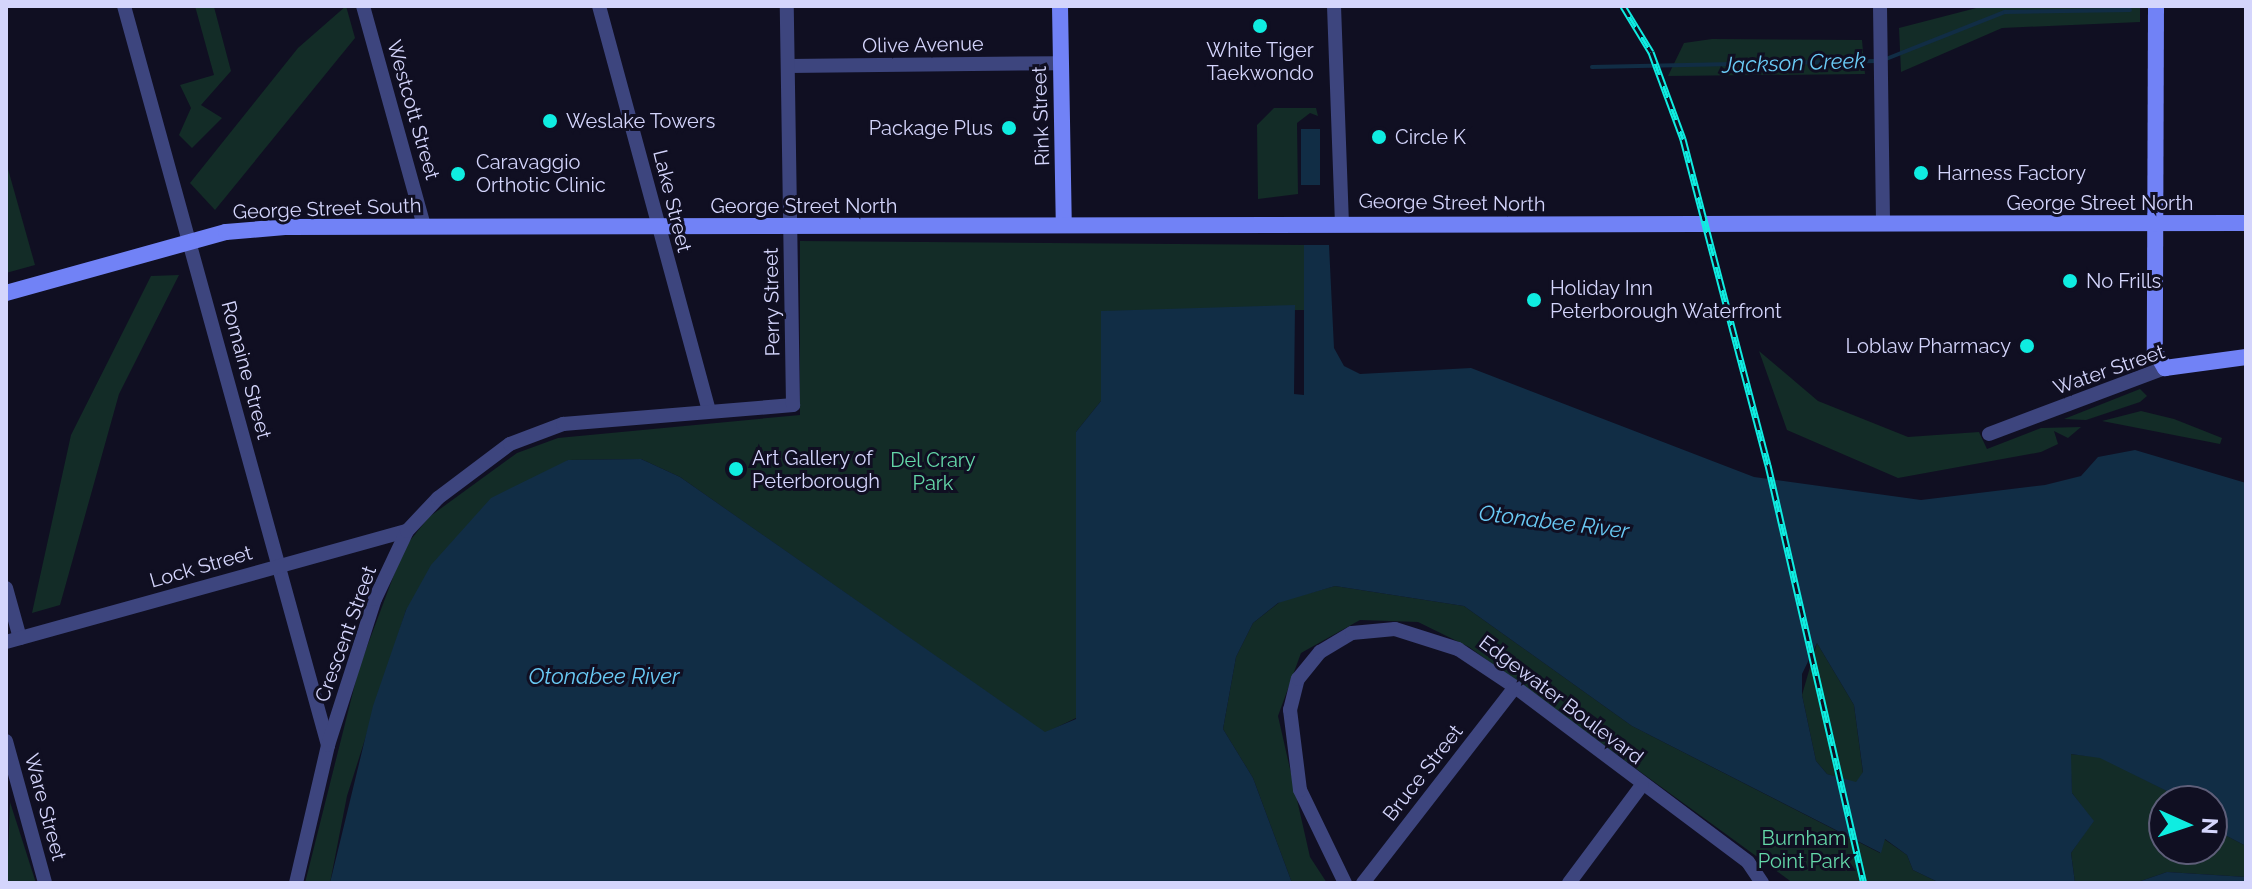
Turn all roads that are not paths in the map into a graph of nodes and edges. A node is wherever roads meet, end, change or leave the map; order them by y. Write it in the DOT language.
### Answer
graph roads {
  1 [pos="124,6"];
  2 [pos="363,6"];
  3 [pos="599,6"];
  4 [pos="787,6"];
  5 [pos="1060,6"];
  6 [pos="1334,6"];
  7 [pos="1880,6"];
  8 [pos="2156,6"];
  9 [pos="1060,63"];
  10 [pos="788,66"];
  11 [pos="1342,222"];
  12 [pos="1883,223"];
  13 [pos="2156,223"];
  14 [pos="2246,223"];
  15 [pos="1064,225"];
  16 [pos="2110,225"];
  17 [pos="424,226"];
  18 [pos="791,226"];
  19 [pos="658,227"];
  20 [pos="190,242"];
  21 [pos="2155,255"];
  22 [pos="6,293"];
  23 [pos="2246,357"];
  24 [pos="2165,368"];
  25 [pos="793,405"];
  26 [pos="708,406"];
  27 [pos="1989,434"];
  28 [pos="407,531"];
  29 [pos="279,566"];
  30 [pos="6,588"];
  31 [pos="13,640"];
  32 [pos="1515,687"];
  33 [pos="6,741"];
  34 [pos="328,745"];
  35 [pos="1642,785"];
  36 [pos="45,883"];
  37 [pos="296,883"];
  38 [pos="1345,883"];
  39 [pos="1363,883"];
  40 [pos="1569,883"];
  41 [pos="1762,883"];
  1 -- 20 [label="street, Romaine Street"];
  2 -- 17 [label="street, Westcott Street"];
  3 -- 19 [label="street, Lake Street"];
  4 -- 10 [label="street, Perry Street"];
  5 -- 9 [label="main road, Rink Street"];
  6 -- 11 [label="street"];
  7 -- 12 [label="street"];
  8 -- 13 [label="main road"];
  9 -- 10 [label="street, Olive Avenue"];
  9 -- 15 [label="main road, Rink Street"];
  10 -- 18 [label="street, Perry Street"];
  11 -- 12 [label="main road, George Street North"];
  11 -- 15 [label="main road, George Street North"];
  12 -- 16 [label="main road, George Street North"];
  13 -- 14 [label="main road, George Street North"];
  13 -- 16 [label="main road, George Street North"];
  13 -- 21 [label="main road"];
  15 -- 18 [label="main road, George Street North"];
  16 -- 21 [label="main road"];
  17 -- 19 [label="main road, George Street South"];
  17 -- 20 [label="main road, George Street South"];
  18 -- 19 [label="main road, George Street North"];
  18 -- 25 [label="street, Perry Street"];
  19 -- 26 [label="street, Lake Street"];
  20 -- 22 [label="main road, George Street South"];
  20 -- 29 [label="street, Romaine Street"];
  21 -- 24 [label="main road"];
  23 -- 24 [label="main road, Water Street"];
  24 -- 27 [label="street, Water Street"];
  25 -- 26 [label="street, Crescent Street"];
  26 -- 28 [label="street, Crescent Street"];
  28 -- 29 [label="street, Lock Street"];
  28 -- 34 [label="street, Crescent Street"];
  29 -- 31 [label="street, Lock Street"];
  29 -- 34 [label="street, Romaine Street"];
  30 -- 31 [label="street"];
  32 -- 35 [label="street, Edgewater Boulevard"];
  32 -- 38 [label="street, Edgewater Boulevard"];
  32 -- 39 [label="street, Bruce Street"];
  33 -- 36 [label="street, Ware Street"];
  34 -- 37 [label="street, Crescent Street"];
  35 -- 40 [label="street"];
  35 -- 41 [label="street, Edgewater Boulevard"];
}
